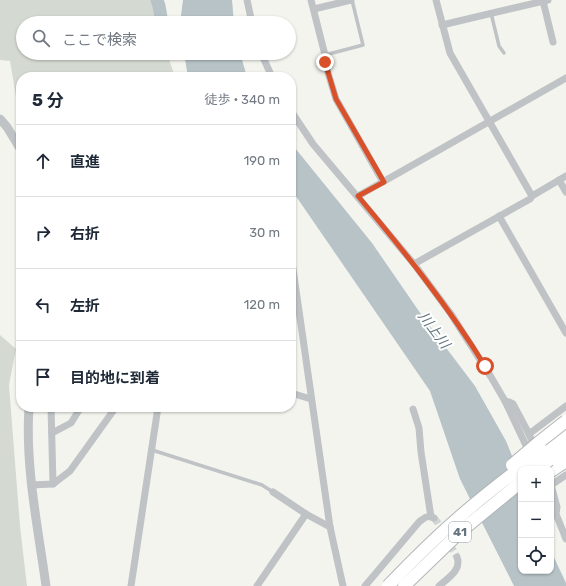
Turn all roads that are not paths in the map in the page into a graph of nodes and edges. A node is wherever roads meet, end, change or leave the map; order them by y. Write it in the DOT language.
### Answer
graph roads {
  1 [pos="247,0"];
  2 [pos="311,0"];
  3 [pos="352,0"];
  4 [pos="436,0"];
  5 [pos="546,0"];
  6 [pos="314,9"];
  7 [pos="491,13"];
  8 [pos="250,16"];
  9 [pos="442,25"];
  10 [pos="553,42"];
  11 [pos="504,53"];
  12 [pos="325,55"];
  13 [pos="264,60"];
  14 [pos="270,72"];
  15 [pos="566,78"];
  16 [pos="296,118"];
  17 [pos="0,119"];
  18 [pos="489,122"];
  19 [pos="16,142"];
  20 [pos="563,178"];
  21 [pos="384,182"];
  22 [pos="566,192"];
  23 [pos="358,196"];
  24 [pos="532,196"];
  25 [pos="499,216"];
  26 [pos="414,264"];
  27 [pos="296,291"];
  28 [pos="566,333"];
  29 [pos="296,395"];
  30 [pos="311,400"];
  31 [pos="505,401"];
  32 [pos="566,406"];
  33 [pos="413,409"];
  34 [pos="28,412"];
  35 [pos="52,412"];
  36 [pos="78,412"];
  37 [pos="112,412"];
  38 [pos="157,412"];
  39 [pos="566,421"];
  40 [pos="52,433"];
  41 [pos="529,434"];
  42 [pos="566,435"];
  43 [pos="566,448"];
  44 [pos="152,450"];
  45 [pos="566,461"];
  46 [pos="547,463"];
  47 [pos="536,466"];
  48 [pos="566,475"];
  49 [pos="554,483"];
  50 [pos="53,484"];
  51 [pos="518,484"];
  52 [pos="31,485"];
  53 [pos="273,492"];
  54 [pos="518,494"];
  55 [pos="554,496"];
  56 [pos="554,509"];
  57 [pos="306,514"];
  58 [pos="556,514"];
  59 [pos="457,519"];
  60 [pos="330,527"];
  61 [pos="566,539"];
  62 [pos="457,557"];
  63 [pos="46,586"];
  64 [pos="131,586"];
  65 [pos="257,586"];
  66 [pos="344,586"];
  67 [pos="365,586"];
  68 [pos="388,586"];
  69 [pos="404,586"];
  70 [pos="439,586"];
  1 -- 8 [label="street"];
  2 -- 6 [label="street"];
  3 -- 6 [label="street"];
  3 -- 12 [label="lane"];
  4 -- 9 [label="street"];
  5 -- 7 [label="street"];
  5 -- 10 [label="street"];
  6 -- 12 [label="street"];
  7 -- 9 [label="street"];
  7 -- 11 [label="lane"];
  9 -- 18 [label="street"];
  12 -- 21 [label="street"];
  13 -- 14 [label="street"];
  15 -- 18 [label="street"];
  16 -- 23 [label="street"];
  17 -- 19 [label="street"];
  18 -- 21 [label="street"];
  18 -- 24 [label="street"];
  20 -- 22 [label="street"];
  20 -- 24 [label="street"];
  21 -- 23 [label="street"];
  23 -- 26 [label="street"];
  24 -- 25 [label="street"];
  25 -- 26 [label="street"];
  25 -- 28 [label="street"];
  26 -- 31 [label="street"];
  27 -- 30 [label="street"];
  29 -- 30 [label="street"];
  30 -- 60 [label="street"];
  31 -- 41 [label="street"];
  31 -- 47 [label="street"];
  32 -- 41 [label="street"];
  33 -- 67 [label="street"];
  34 -- 52 [label="street"];
  35 -- 40 [label="street"];
  36 -- 40 [label="street"];
  37 -- 50 [label="street"];
  38 -- 44 [label="street"];
  39 -- 59 [label="highway, 41, bridge"];
  40 -- 50 [label="street"];
  41 -- 46 [label="street"];
  42 -- 46 [label="highway, 41"];
  43 -- 46 [label="highway, 41"];
  44 -- 53 [label="lane"];
  44 -- 64 [label="street"];
  45 -- 46 [label="highway, 41"];
  46 -- 59 [label="highway, 41, bridge"];
  48 -- 49 [label="street"];
  50 -- 52 [label="street"];
  51 -- 69 [label="highway, 41, bridge"];
  52 -- 63 [label="street"];
  53 -- 57 [label="street"];
  54 -- 69 [label="highway, 41, bridge"];
  55 -- 58 [label="street"];
  56 -- 58 [label="street"];
  57 -- 60 [label="street"];
  57 -- 65 [label="street"];
  58 -- 61 [label="street"];
  59 -- 68 [label="highway, 41, bridge"];
  60 -- 66 [label="street"];
  62 -- 70 [label="street"];
}
